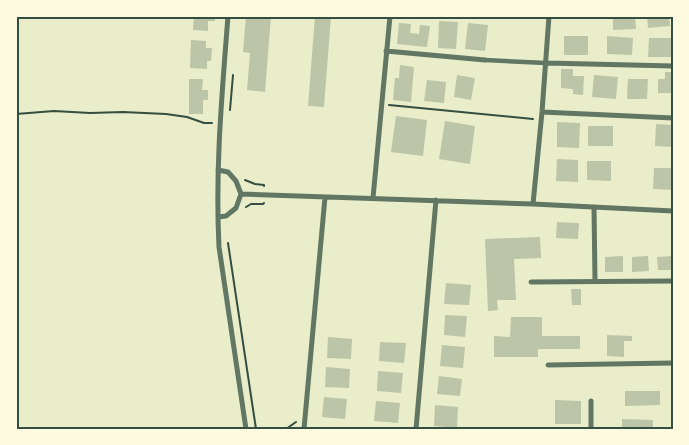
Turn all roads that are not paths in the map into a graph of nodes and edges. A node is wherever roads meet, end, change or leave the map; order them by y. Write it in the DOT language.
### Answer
graph roads {
  1 [pos="228,16"];
  2 [pos="390,16"];
  3 [pos="549,16"];
  4 [pos="386,51"];
  5 [pos="485,60"];
  6 [pos="546,63"];
  7 [pos="673,66"];
  8 [pos="542,112"];
  9 [pos="673,118"];
  10 [pos="218,170"];
  11 [pos="241,194"];
  12 [pos="325,197"];
  13 [pos="373,198"];
  14 [pos="436,200"];
  15 [pos="533,204"];
  16 [pos="594,207"];
  17 [pos="673,211"];
  18 [pos="218,217"];
  19 [pos="595,281"];
  20 [pos="673,281"];
  21 [pos="531,282"];
  22 [pos="673,363"];
  23 [pos="548,365"];
  24 [pos="591,401"];
  25 [pos="246,429"];
  26 [pos="304,429"];
  27 [pos="416,429"];
  28 [pos="591,429"];
  1 -- 10 [label="street"];
  2 -- 4 [label="street"];
  3 -- 6 [label="street"];
  4 -- 5 [label="street"];
  4 -- 13 [label="street"];
  5 -- 6 [label="street"];
  6 -- 7 [label="street"];
  6 -- 8 [label="street"];
  8 -- 9 [label="street"];
  8 -- 15 [label="street"];
  10 -- 11 [label="street"];
  10 -- 18 [label="street"];
  11 -- 12 [label="street"];
  11 -- 18 [label="street"];
  12 -- 13 [label="street"];
  12 -- 26 [label="street"];
  13 -- 14 [label="street"];
  14 -- 15 [label="street"];
  14 -- 27 [label="street"];
  15 -- 16 [label="street"];
  16 -- 17 [label="street"];
  16 -- 19 [label="street"];
  18 -- 25 [label="street"];
  19 -- 20 [label="street"];
  19 -- 21 [label="street"];
  22 -- 23 [label="street"];
  24 -- 28 [label="street"];
}
